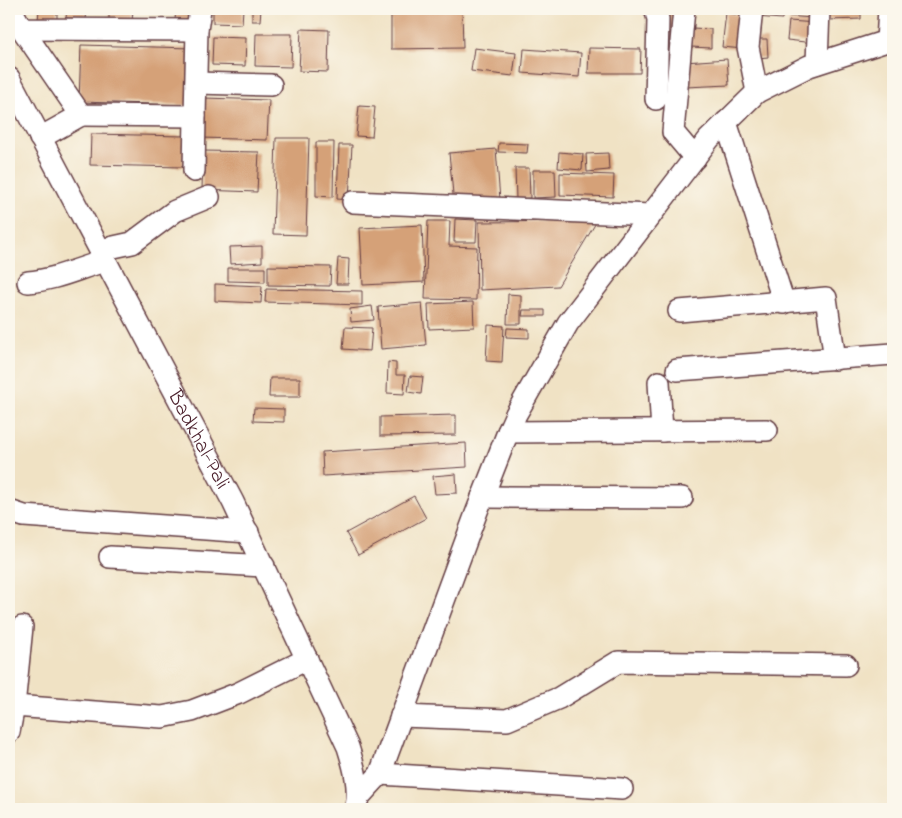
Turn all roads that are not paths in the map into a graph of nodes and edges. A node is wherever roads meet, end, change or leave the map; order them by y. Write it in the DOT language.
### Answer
graph roads {
  1 [pos="12,9"];
  2 [pos="200,9"];
  3 [pos="655,9"];
  4 [pos="684,9"];
  5 [pos="752,9"];
  6 [pos="819,9"];
  7 [pos="889,9"];
  8 [pos="22,29"];
  9 [pos="197,30"];
  10 [pos="890,40"];
  11 [pos="817,63"];
  12 [pos="9,78"];
  13 [pos="196,83"];
  14 [pos="271,85"];
  15 [pos="757,92"];
  16 [pos="14,98"];
  17 [pos="656,99"];
  18 [pos="81,115"];
  19 [pos="194,116"];
  20 [pos="726,122"];
  21 [pos="40,138"];
  22 [pos="695,158"];
  23 [pos="194,171"];
  24 [pos="209,197"];
  25 [pos="354,202"];
  26 [pos="651,215"];
  27 [pos="103,256"];
  28 [pos="28,282"];
  29 [pos="784,303"];
  30 [pos="679,311"];
  31 [pos="893,354"];
  32 [pos="835,359"];
  33 [pos="677,370"];
  34 [pos="659,382"];
  35 [pos="767,430"];
  36 [pos="662,431"];
  37 [pos="508,432"];
  38 [pos="482,497"];
  39 [pos="682,498"];
  40 [pos="9,511"];
  41 [pos="248,532"];
  42 [pos="110,557"];
  43 [pos="264,566"];
  44 [pos="22,627"];
  45 [pos="307,659"];
  46 [pos="846,665"];
  47 [pos="14,706"];
  48 [pos="401,716"];
  49 [pos="9,732"];
  50 [pos="380,774"];
  51 [pos="622,789"];
  52 [pos="356,804"];
  1 -- 8 [label="street"];
  2 -- 9 [label="street"];
  3 -- 17 [label="street"];
  4 -- 22 [label="street"];
  5 -- 15 [label="street"];
  6 -- 11 [label="street"];
  7 -- 10 [label="street"];
  8 -- 9 [label="street"];
  8 -- 18 [label="street"];
  9 -- 13 [label="street"];
  10 -- 11 [label="street"];
  11 -- 15 [label="street"];
  12 -- 16 [label="street, Badkhal-Pali"];
  13 -- 14 [label="street"];
  13 -- 19 [label="street"];
  15 -- 20 [label="street"];
  16 -- 21 [label="street, Badkhal-Pali"];
  18 -- 19 [label="street"];
  18 -- 21 [label="street"];
  19 -- 23 [label="street"];
  20 -- 22 [label="street"];
  20 -- 29 [label="street"];
  21 -- 27 [label="street, Badkhal-Pali"];
  22 -- 26 [label="street"];
  24 -- 27 [label="street"];
  25 -- 26 [label="street"];
  26 -- 37 [label="street"];
  27 -- 28 [label="street"];
  27 -- 41 [label="street, Badkhal-Pali"];
  29 -- 30 [label="street"];
  29 -- 32 [label="street"];
  31 -- 32 [label="street"];
  32 -- 33 [label="street"];
  34 -- 36 [label="street"];
  35 -- 36 [label="street"];
  36 -- 37 [label="street"];
  37 -- 38 [label="street"];
  38 -- 39 [label="street"];
  38 -- 48 [label="street"];
  40 -- 41 [label="street"];
  41 -- 43 [label="street, Badkhal-Pali"];
  42 -- 43 [label="street"];
  43 -- 45 [label="street, Badkhal-Pali"];
  44 -- 47 [label="street"];
  45 -- 47 [label="street"];
  45 -- 52 [label="street, Badkhal-Pali"];
  46 -- 48 [label="street"];
  47 -- 49 [label="street"];
  48 -- 50 [label="street"];
  50 -- 51 [label="street"];
  50 -- 52 [label="street"];
}
